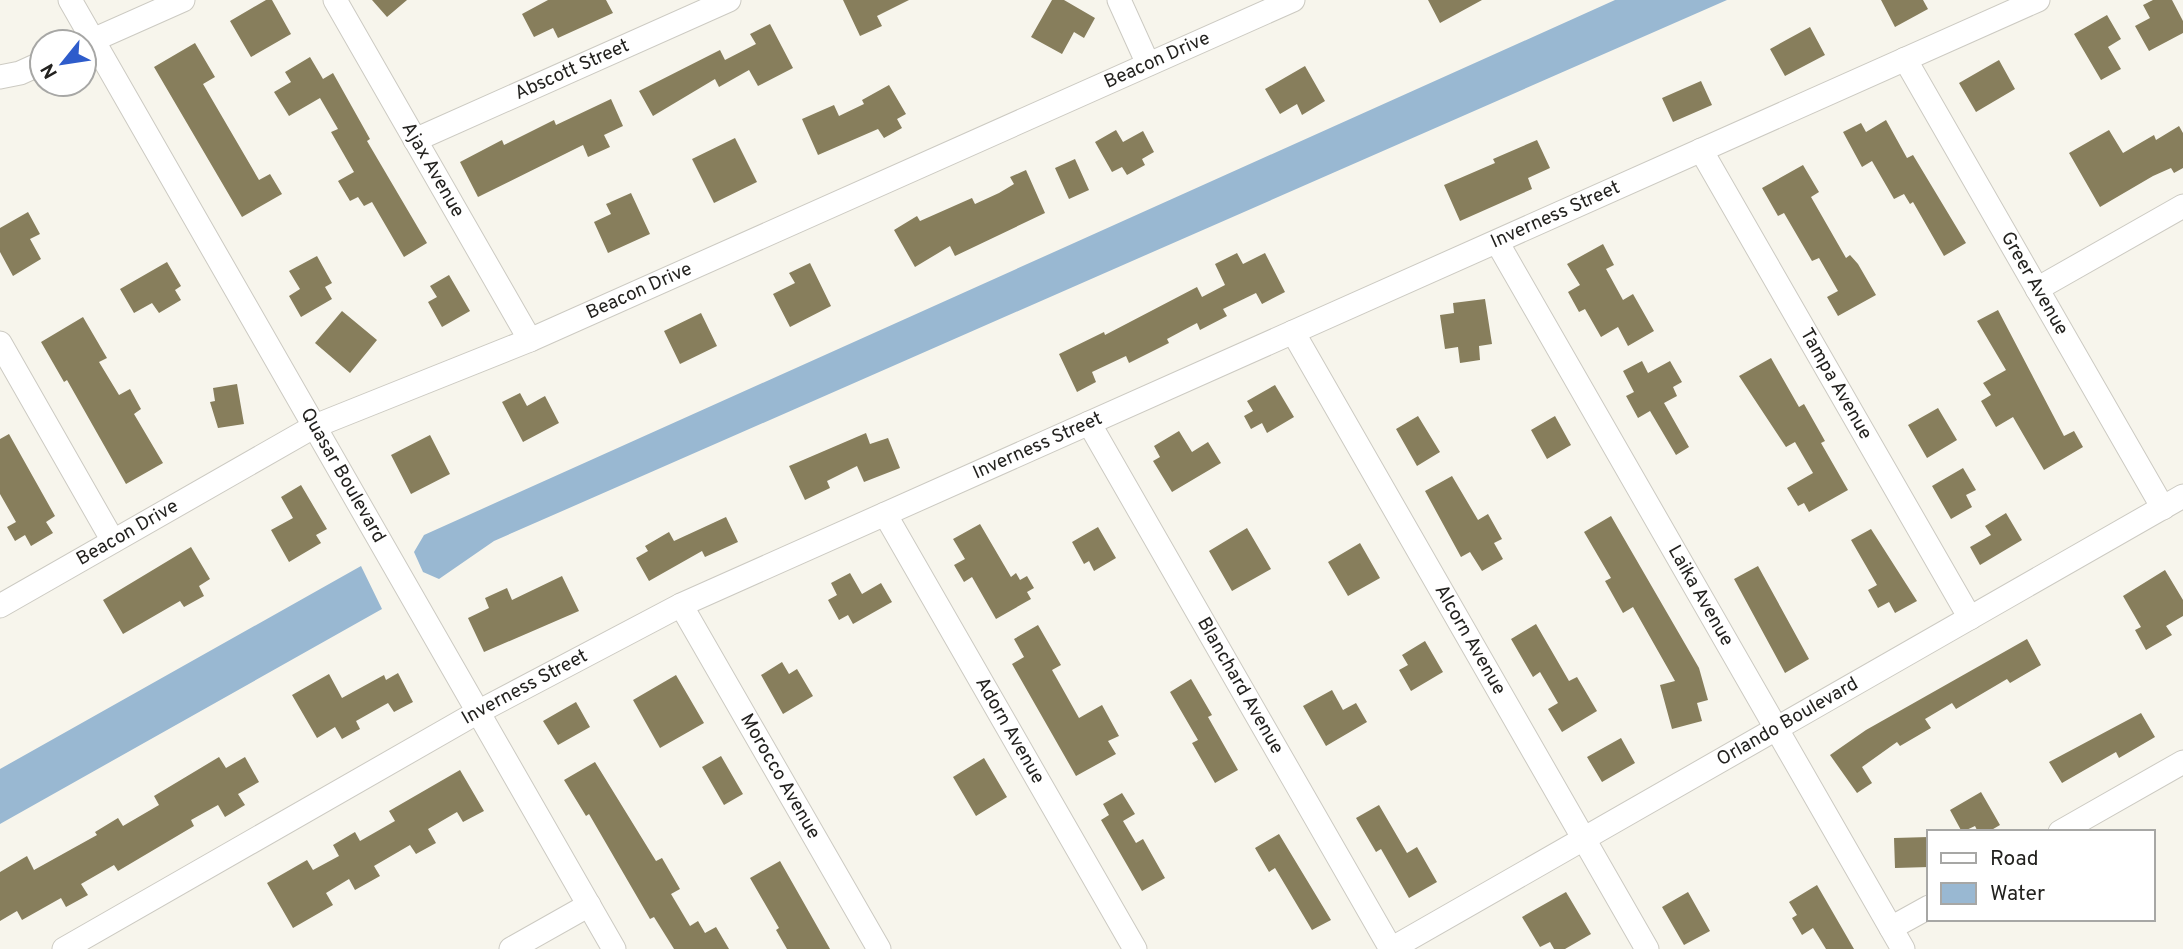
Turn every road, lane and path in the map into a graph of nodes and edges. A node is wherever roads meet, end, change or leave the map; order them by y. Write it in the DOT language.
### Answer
graph roads {
  1 [pos="70,0"];
  2 [pos="183,0"];
  3 [pos="335,0"];
  4 [pos="729,0"];
  5 [pos="1119,0"];
  6 [pos="1293,0"];
  7 [pos="2038,0"];
  8 [pos="83,28"];
  9 [pos="98,38"];
  10 [pos="98,57"];
  11 [pos="1905,60"];
  12 [pos="1148,64"];
  13 [pos="28,69"];
  14 [pos="0,77"];
  15 [pos="415,140"];
  16 [pos="1701,150"];
  17 [pos="2183,206"];
  18 [pos="1497,242"];
  19 [pos="2037,289"];
  20 [pos="1293,332"];
  21 [pos="530,340"];
  22 [pos="0,343"];
  23 [pos="1089,423"];
  24 [pos="314,426"];
  25 [pos="2183,496"];
  26 [pos="2162,508"];
  27 [pos="885,514"];
  28 [pos="113,541"];
  29 [pos="681,605"];
  30 [pos="0,606"];
  31 [pos="1969,618"];
  32 [pos="478,712"];
  33 [pos="1777,728"];
  34 [pos="2183,762"];
  35 [pos="2064,830"];
  36 [pos="1584,838"];
  37 [pos="589,905"];
  38 [pos="1927,908"];
  39 [pos="1891,928"];
  40 [pos="64,949"];
  41 [pos="511,949"];
  42 [pos="614,949"];
  43 [pos="878,949"];
  44 [pos="1135,949"];
  45 [pos="1391,949"];
  46 [pos="1647,949"];
  47 [pos="1903,949"];
  1 -- 8 [label="street, Quasar Boulevard"];
  2 -- 9 [label="street"];
  3 -- 15 [label="street, Ajax Avenue"];
  4 -- 15 [label="street, Abscott Street"];
  5 -- 12 [label="street"];
  6 -- 12 [label="street, Beacon Drive"];
  7 -- 11 [label="street, Inverness Street"];
  10 -- 24 [label="street, Quasar Boulevard"];
  11 -- 16 [label="street, Inverness Street"];
  11 -- 19 [label="street, Greer Avenue"];
  12 -- 21 [label="street, Beacon Drive"];
  13 -- 14 [label="street"];
  15 -- 21 [label="street, Ajax Avenue"];
  16 -- 18 [label="street, Inverness Street"];
  16 -- 31 [label="street, Tampa Avenue"];
  17 -- 19 [label="street"];
  18 -- 20 [label="street, Inverness Street"];
  18 -- 33 [label="street, Laika Avenue"];
  19 -- 26 [label="street, Greer Avenue"];
  20 -- 23 [label="street, Inverness Street"];
  20 -- 36 [label="street, Alcorn Avenue"];
  21 -- 24 [label="street, Beacon Drive"];
  22 -- 28 [label="street"];
  23 -- 27 [label="street, Inverness Street"];
  23 -- 45 [label="street, Blanchard Avenue"];
  24 -- 28 [label="street, Beacon Drive"];
  24 -- 32 [label="street, Quasar Boulevard"];
  25 -- 26 [label="street, Orlando Boulevard"];
  26 -- 31 [label="street, Orlando Boulevard"];
  27 -- 29 [label="street, Inverness Street"];
  27 -- 44 [label="street, Adorn Avenue"];
  28 -- 30 [label="street, Beacon Drive"];
  29 -- 32 [label="street, Inverness Street"];
  29 -- 43 [label="street, Morocco Avenue"];
  31 -- 33 [label="street, Orlando Boulevard"];
  32 -- 37 [label="street, Quasar Boulevard"];
  32 -- 40 [label="street, Inverness Street"];
  33 -- 36 [label="street, Orlando Boulevard"];
  33 -- 39 [label="street, Laika Avenue"];
  34 -- 35 [label="street"];
  36 -- 45 [label="street, Orlando Boulevard"];
  36 -- 46 [label="street, Alcorn Avenue"];
  37 -- 41 [label="street"];
  37 -- 42 [label="street, Quasar Boulevard"];
  38 -- 39 [label="street"];
  39 -- 47 [label="street, Laika Avenue"];
}
